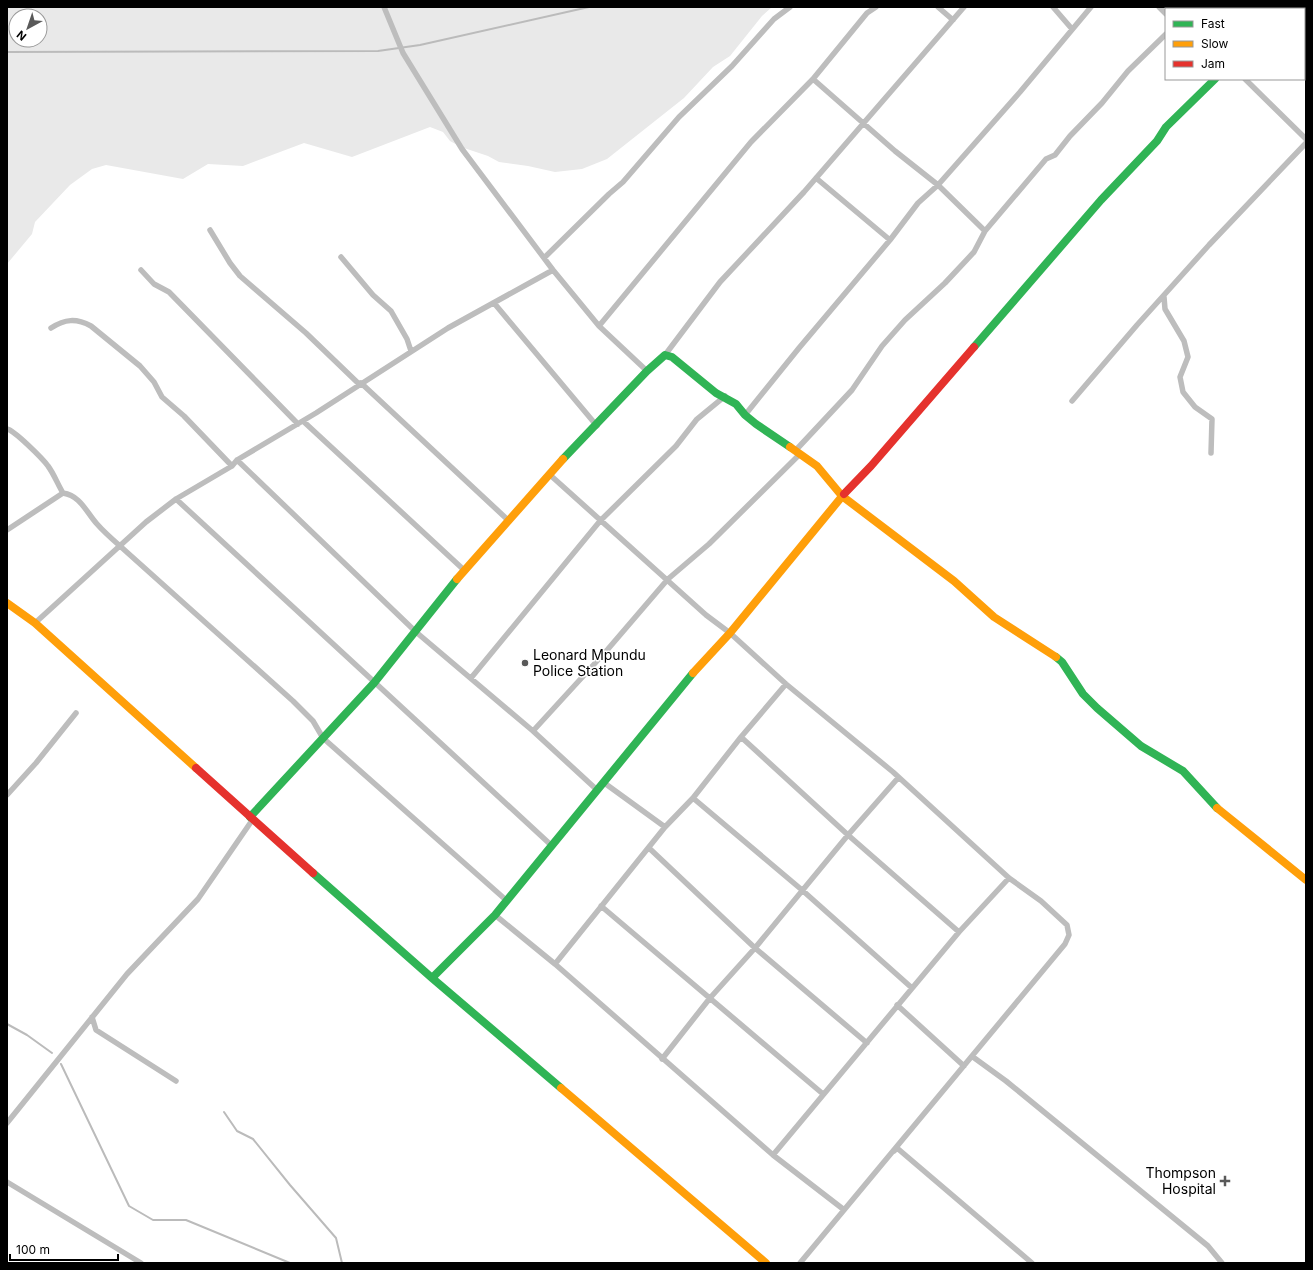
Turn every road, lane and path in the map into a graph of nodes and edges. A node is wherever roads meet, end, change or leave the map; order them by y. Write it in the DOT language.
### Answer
graph roads {
  1 [pos="384,7"];
  2 [pos="790,7"];
  3 [pos="876,7"];
  4 [pos="938,7"];
  5 [pos="964,7"];
  6 [pos="1053,7"];
  7 [pos="1091,7"];
  8 [pos="953,20"];
  9 [pos="1072,29"];
  10 [pos="1165,35"];
  11 [pos="814,79"];
  12 [pos="1210,80"];
  13 [pos="1214,80"];
  14 [pos="1246,80"];
  15 [pos="1206,88"];
  16 [pos="863,123"];
  17 [pos="1306,140"];
  18 [pos="1306,143"];
  19 [pos="816,178"];
  20 [pos="938,184"];
  21 [pos="210,230"];
  22 [pos="985,231"];
  23 [pos="890,240"];
  24 [pos="341,257"];
  25 [pos="544,258"];
  26 [pos="141,270"];
  27 [pos="553,270"];
  28 [pos="1164,297"];
  29 [pos="494,303"];
  30 [pos="598,326"];
  31 [pos="51,328"];
  32 [pos="410,351"];
  33 [pos="665,355"];
  34 [pos="648,370"];
  35 [pos="360,384"];
  36 [pos="725,396"];
  37 [pos="1072,401"];
  38 [pos="745,415"];
  39 [pos="300,422"];
  40 [pos="597,426"];
  41 [pos="7,430"];
  42 [pos="798,453"];
  43 [pos="1211,453"];
  44 [pos="237,460"];
  45 [pos="232,466"];
  46 [pos="549,474"];
  47 [pos="63,493"];
  48 [pos="842,496"];
  49 [pos="176,498"];
  50 [pos="509,521"];
  51 [pos="600,521"];
  52 [pos="7,530"];
  53 [pos="120,546"];
  54 [pos="464,570"];
  55 [pos="668,579"];
  56 [pos="7,603"];
  57 [pos="35,623"];
  58 [pos="416,632"];
  59 [pos="730,633"];
  60 [pos="471,678"];
  61 [pos="374,683"];
  62 [pos="786,684"];
  63 [pos="76,713"];
  64 [pos="533,731"];
  65 [pos="741,737"];
  66 [pos="323,738"];
  67 [pos="898,778"];
  68 [pos="603,782"];
  69 [pos="596,789"];
  70 [pos="7,795"];
  71 [pos="693,798"];
  72 [pos="252,818"];
  73 [pos="665,827"];
  74 [pos="848,835"];
  75 [pos="551,845"];
  76 [pos="649,848"];
  77 [pos="1009,878"];
  78 [pos="1306,880"];
  79 [pos="802,890"];
  80 [pos="506,900"];
  81 [pos="601,906"];
  82 [pos="494,915"];
  83 [pos="959,932"];
  84 [pos="755,948"];
  85 [pos="555,964"];
  86 [pos="432,978"];
  87 [pos="912,988"];
  88 [pos="710,998"];
  89 [pos="896,1005"];
  90 [pos="92,1017"];
  91 [pos="867,1043"];
  92 [pos="973,1057"];
  93 [pos="662,1059"];
  94 [pos="964,1066"];
  95 [pos="176,1081"];
  96 [pos="823,1094"];
  97 [pos="7,1123"];
  98 [pos="892,1152"];
  99 [pos="773,1155"];
  100 [pos="7,1182"];
  101 [pos="844,1209"];
  102 [pos="141,1263"];
  103 [pos="766,1263"];
  104 [pos="800,1263"];
  105 [pos="1032,1263"];
  106 [pos="1222,1263"];
  1 -- 25 [label="street"];
  2 -- 25 [label="street"];
  3 -- 11 [label="street"];
  4 -- 8 [label="street"];
  5 -- 8 [label="street"];
  6 -- 9 [label="street"];
  7 -- 9 [label="street"];
  8 -- 16 [label="street"];
  9 -- 20 [label="street"];
  10 -- 22 [label="street"];
  11 -- 16 [label="street"];
  11 -- 30 [label="street"];
  12 -- 15 [label="street"];
  13 -- 15 [label="street"];
  14 -- 17 [label="street"];
  15 -- 48 [label="street"];
  16 -- 19 [label="street"];
  16 -- 20 [label="street"];
  18 -- 28 [label="street"];
  19 -- 23 [label="street"];
  19 -- 33 [label="street"];
  20 -- 22 [label="street"];
  20 -- 23 [label="street"];
  21 -- 35 [label="street"];
  22 -- 42 [label="street"];
  23 -- 38 [label="street"];
  24 -- 32 [label="street"];
  25 -- 27 [label="street"];
  26 -- 39 [label="street"];
  27 -- 29 [label="street"];
  27 -- 30 [label="street"];
  28 -- 37 [label="street"];
  28 -- 43 [label="street"];
  29 -- 32 [label="street"];
  29 -- 40 [label="street"];
  30 -- 34 [label="street"];
  31 -- 45 [label="street"];
  32 -- 35 [label="street"];
  33 -- 34 [label="street"];
  33 -- 36 [label="street"];
  34 -- 40 [label="street"];
  35 -- 39 [label="street"];
  35 -- 50 [label="street"];
  36 -- 38 [label="street"];
  36 -- 51 [label="street"];
  38 -- 42 [label="street"];
  39 -- 44 [label="street"];
  39 -- 54 [label="street"];
  40 -- 46 [label="street"];
  41 -- 47 [label="street"];
  42 -- 48 [label="street"];
  42 -- 55 [label="street"];
  44 -- 45 [label="street"];
  44 -- 58 [label="street"];
  45 -- 49 [label="street"];
  46 -- 50 [label="street"];
  46 -- 51 [label="street"];
  47 -- 52 [label="street"];
  47 -- 53 [label="street"];
  48 -- 59 [label="street"];
  48 -- 78 [label="street"];
  49 -- 53 [label="street"];
  49 -- 61 [label="street"];
  50 -- 54 [label="street"];
  51 -- 55 [label="street"];
  51 -- 60 [label="street"];
  53 -- 57 [label="street"];
  53 -- 66 [label="street"];
  54 -- 58 [label="street"];
  55 -- 59 [label="street"];
  55 -- 64 [label="street"];
  56 -- 57 [label="street"];
  57 -- 72 [label="street"];
  58 -- 60 [label="street"];
  58 -- 61 [label="street"];
  59 -- 62 [label="street"];
  59 -- 68 [label="street"];
  60 -- 64 [label="street"];
  61 -- 66 [label="street"];
  61 -- 75 [label="street"];
  62 -- 65 [label="street"];
  62 -- 67 [label="street"];
  63 -- 70 [label="street"];
  64 -- 69 [label="street"];
  65 -- 71 [label="street"];
  65 -- 74 [label="street"];
  66 -- 72 [label="street"];
  66 -- 80 [label="street"];
  67 -- 74 [label="street"];
  67 -- 77 [label="street"];
  68 -- 69 [label="street"];
  68 -- 73 [label="street"];
  69 -- 75 [label="street"];
  71 -- 73 [label="street"];
  71 -- 79 [label="street"];
  72 -- 86 [label="street"];
  72 -- 90 [label="street"];
  73 -- 76 [label="street"];
  74 -- 79 [label="street"];
  74 -- 83 [label="street"];
  75 -- 80 [label="street"];
  76 -- 81 [label="street"];
  76 -- 84 [label="street"];
  77 -- 83 [label="street"];
  77 -- 92 [label="street"];
  79 -- 84 [label="street"];
  79 -- 87 [label="street"];
  80 -- 82 [label="street"];
  81 -- 85 [label="street"];
  81 -- 88 [label="street"];
  82 -- 85 [label="street"];
  82 -- 86 [label="street"];
  83 -- 87 [label="street"];
  84 -- 88 [label="street"];
  84 -- 91 [label="street"];
  85 -- 93 [label="street"];
  86 -- 103 [label="street"];
  87 -- 89 [label="street"];
  88 -- 93 [label="street"];
  88 -- 96 [label="street"];
  89 -- 91 [label="street"];
  89 -- 94 [label="street"];
  90 -- 95 [label="street"];
  90 -- 97 [label="street"];
  91 -- 96 [label="street"];
  92 -- 94 [label="street"];
  92 -- 106 [label="street"];
  93 -- 99 [label="street"];
  94 -- 98 [label="street"];
  96 -- 99 [label="street"];
  98 -- 101 [label="street"];
  98 -- 105 [label="street"];
  99 -- 101 [label="street"];
  100 -- 102 [label="street"];
  101 -- 104 [label="street"];
}
